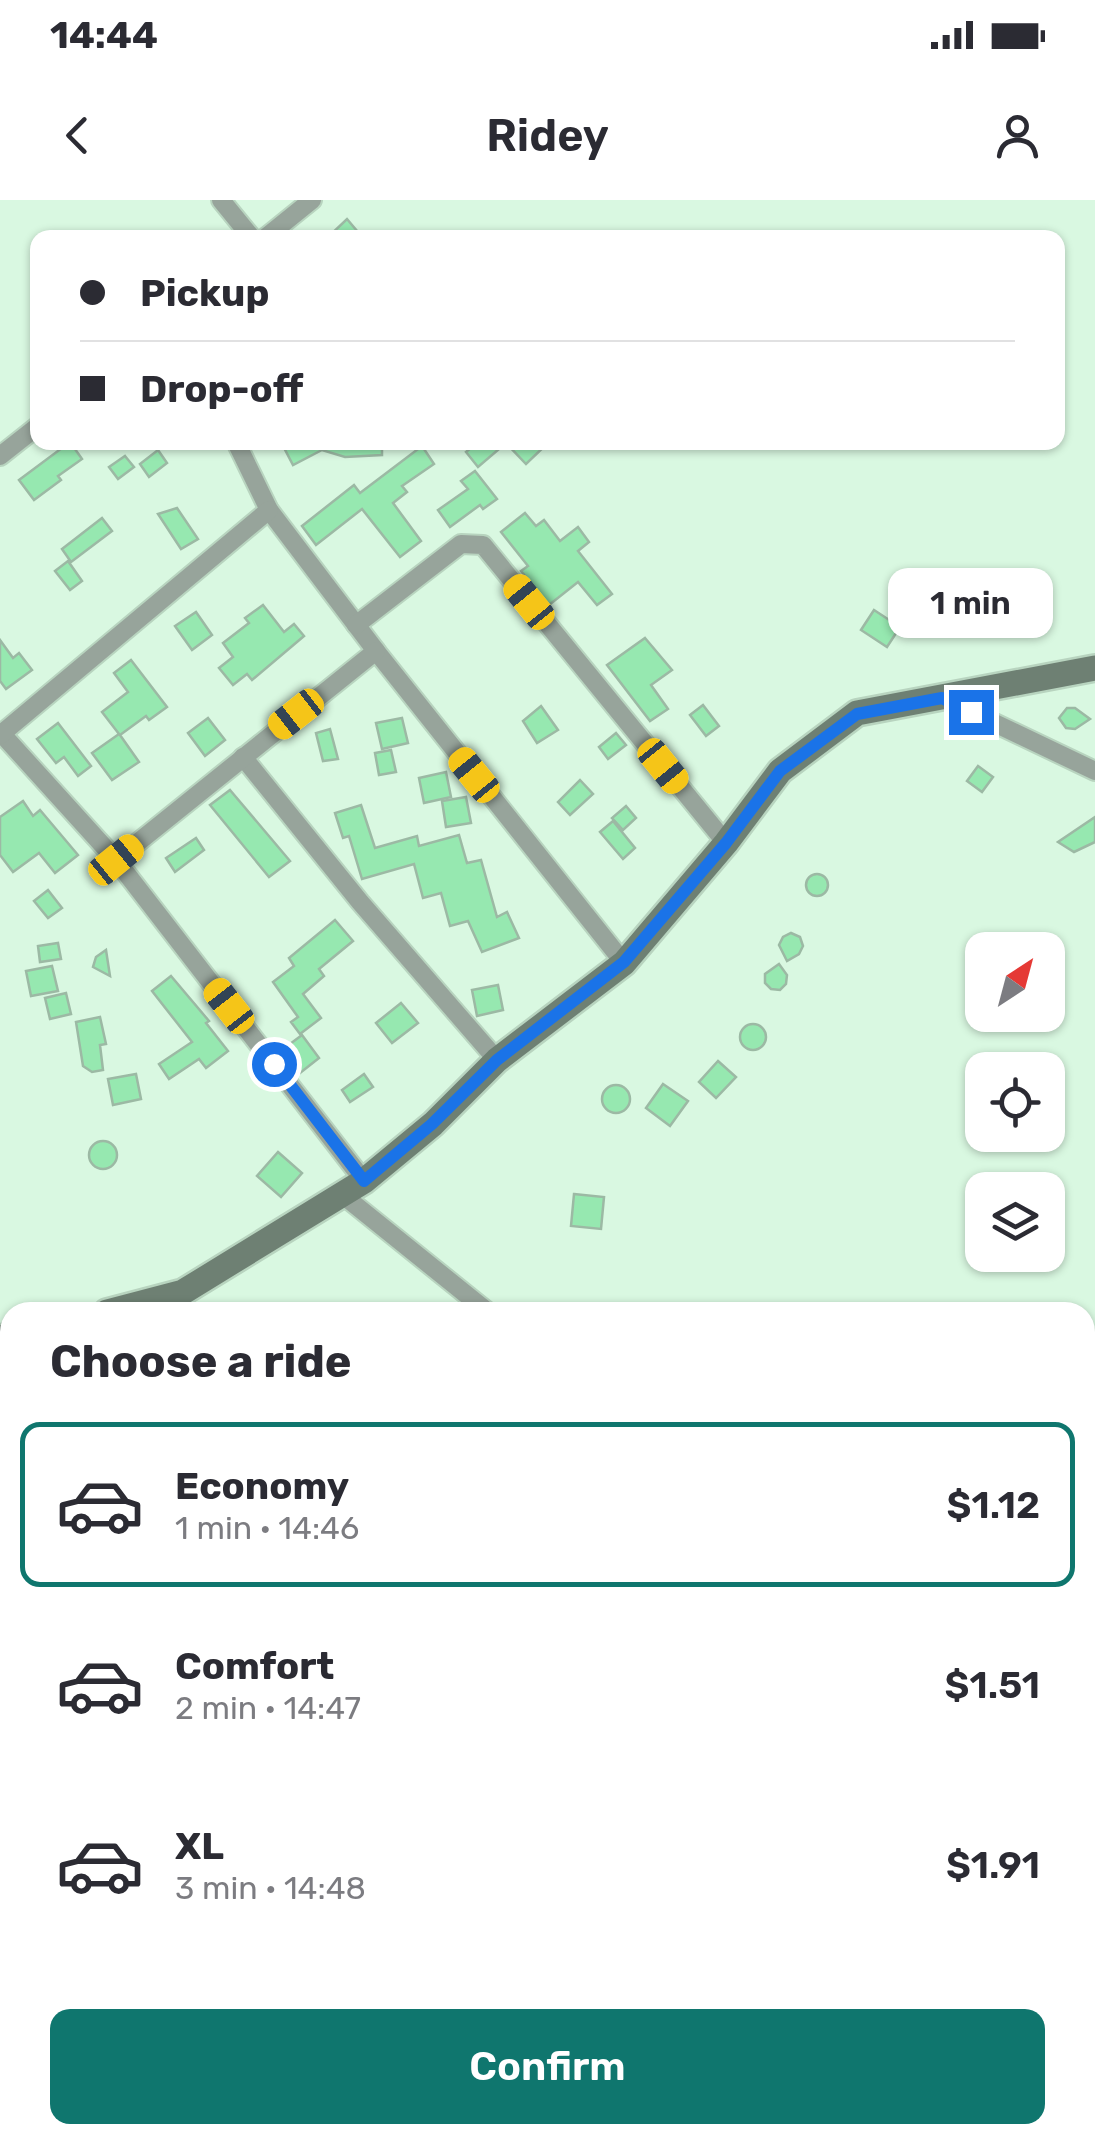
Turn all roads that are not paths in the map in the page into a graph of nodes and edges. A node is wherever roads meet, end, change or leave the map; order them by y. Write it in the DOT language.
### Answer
graph roads {
  1 [pos="221,200"];
  2 [pos="312,200"];
  3 [pos="245,230"];
  4 [pos="275,230"];
  5 [pos="30,432"];
  6 [pos="240,450"];
  7 [pos="0,456"];
  8 [pos="269,510"];
  9 [pos="356,625"];
  10 [pos="376,651"];
  11 [pos="1095,668"];
  12 [pos="942,698"];
  13 [pos="1,734"];
  14 [pos="243,757"];
  15 [pos="1095,771"];
  16 [pos="726,843"];
  17 [pos="116,860"];
  18 [pos="624,962"];
  19 [pos="497,1060"];
  20 [pos="354,1188"];
  21 [pos="146,1302"];
  22 [pos="477,1302"];
  1 -- 3 [label="street"];
  2 -- 4 [label="street"];
  5 -- 7 [label="street"];
  6 -- 8 [label="street"];
  8 -- 9 [label="street"];
  8 -- 13 [label="street"];
  9 -- 10 [label="street"];
  9 -- 16 [label="street"];
  10 -- 14 [label="street"];
  10 -- 18 [label="street"];
  11 -- 12 [label="main road"];
  12 -- 15 [label="street"];
  12 -- 16 [label="main road"];
  13 -- 17 [label="street"];
  14 -- 17 [label="street"];
  14 -- 19 [label="street"];
  16 -- 18 [label="main road"];
  17 -- 20 [label="street"];
  18 -- 19 [label="main road"];
  19 -- 20 [label="main road"];
  20 -- 21 [label="main road"];
  20 -- 22 [label="street"];
}
